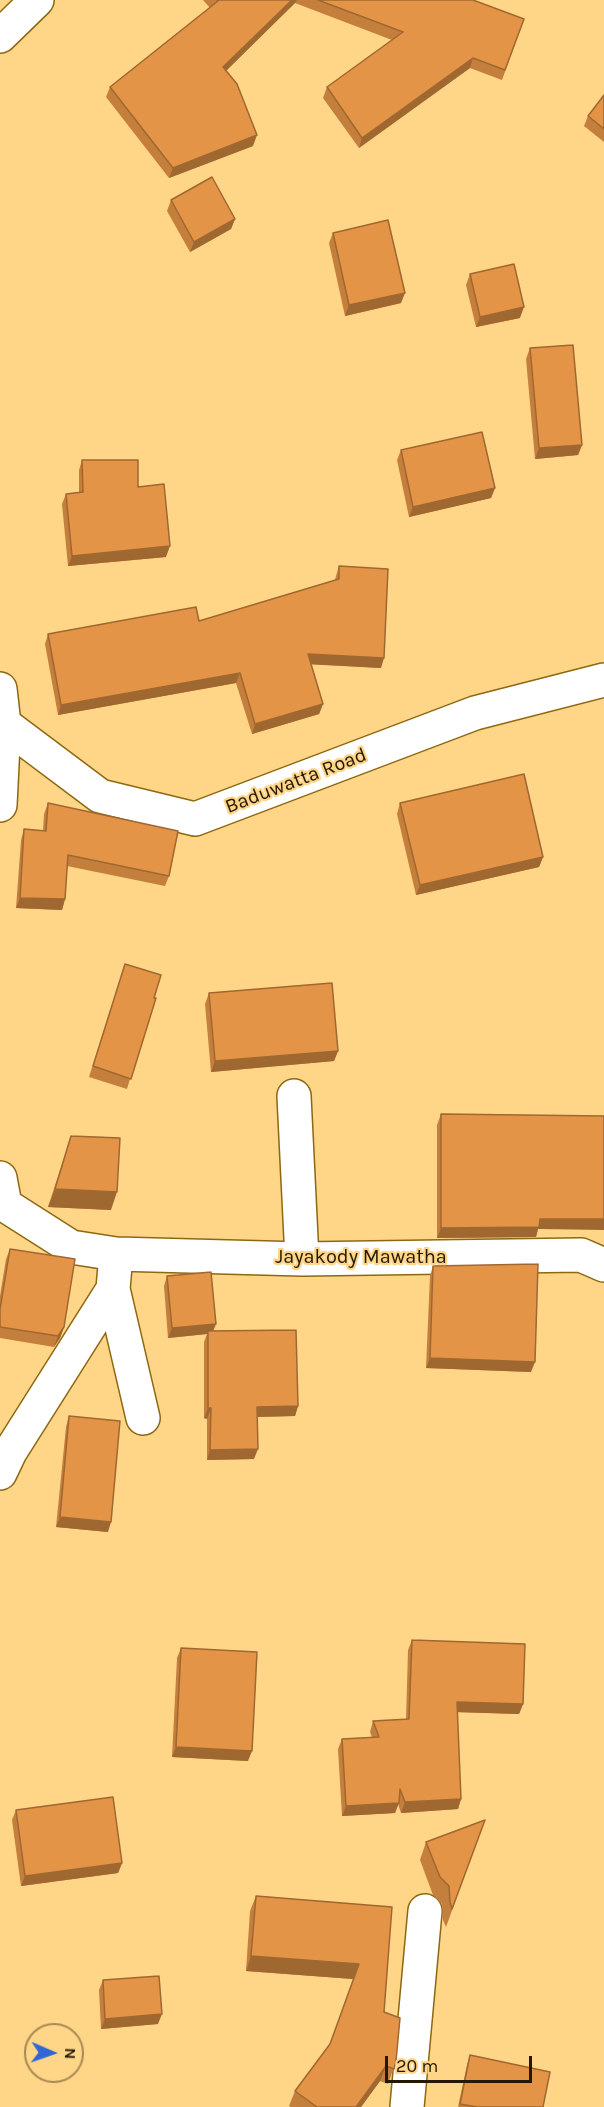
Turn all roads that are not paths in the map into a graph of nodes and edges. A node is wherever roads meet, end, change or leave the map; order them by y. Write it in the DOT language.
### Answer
graph roads {
  1 [pos="37,0"];
  2 [pos="0,36"];
  3 [pos="604,680"];
  4 [pos="0,689"];
  5 [pos="2,724"];
  6 [pos="0,805"];
  7 [pos="294,1096"];
  8 [pos="0,1178"];
  9 [pos="116,1254"];
  10 [pos="302,1259"];
  11 [pos="604,1264"];
  12 [pos="113,1289"];
  13 [pos="144,1418"];
  14 [pos="0,1473"];
  15 [pos="424,1911"];
  16 [pos="407,2107"];
  1 -- 2 [label="street"];
  3 -- 5 [label="street, Baduwatta Road"];
  4 -- 5 [label="street"];
  5 -- 6 [label="street"];
  7 -- 10 [label="street"];
  8 -- 9 [label="street, Jayakody Mawatha"];
  9 -- 10 [label="street, Jayakody Mawatha"];
  9 -- 12 [label="street"];
  10 -- 11 [label="street, Jayakody Mawatha"];
  12 -- 13 [label="street"];
  12 -- 14 [label="street"];
  15 -- 16 [label="street"];
}
